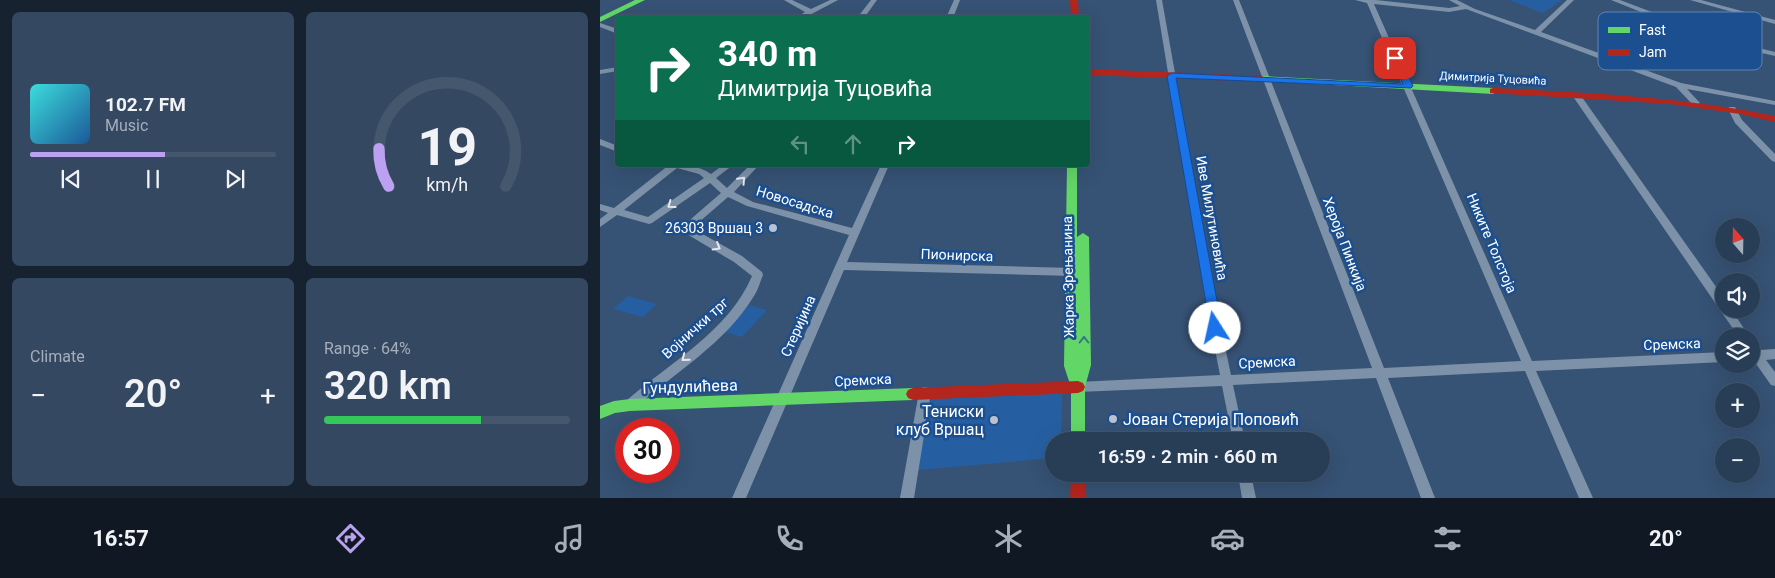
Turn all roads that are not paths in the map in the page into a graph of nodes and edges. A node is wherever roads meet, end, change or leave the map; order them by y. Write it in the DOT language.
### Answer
graph roads {
  1 [pos="641,0"];
  2 [pos="787,0"];
  3 [pos="835,0"];
  4 [pos="874,0"];
  5 [pos="957,0"];
  6 [pos="1074,0"];
  7 [pos="1159,0"];
  8 [pos="1236,0"];
  9 [pos="1358,0"];
  10 [pos="1452,0"];
  11 [pos="1571,0"];
  12 [pos="1614,0"];
  13 [pos="1694,0"];
  14 [pos="1369,1"];
  15 [pos="1466,7"];
  16 [pos="811,12"];
  17 [pos="1645,12"];
  18 [pos="1738,12"];
  19 [pos="804,15"];
  20 [pos="862,15"];
  21 [pos="951,15"];
  22 [pos="1075,15"];
  23 [pos="1762,18"];
  24 [pos="600,20"];
  25 [pos="1775,22"];
  26 [pos="600,26"];
  27 [pos="615,31"];
  28 [pos="1536,33"];
  29 [pos="1762,51"];
  30 [pos="1775,54"];
  31 [pos="1598,56"];
  32 [pos="615,70"];
  33 [pos="1634,70"];
  34 [pos="600,72"];
  35 [pos="1090,72"];
  36 [pos="1172,76"];
  37 [pos="1268,79"];
  38 [pos="1408,86"];
  39 [pos="1682,88"];
  40 [pos="1576,95"];
  41 [pos="1696,103"];
  42 [pos="1775,103"];
  43 [pos="1732,109"];
  44 [pos="1775,119"];
  45 [pos="600,142"];
  46 [pos="615,148"];
  47 [pos="1775,159"];
  48 [pos="672,167"];
  49 [pos="683,167"];
  50 [pos="726,167"];
  51 [pos="752,167"];
  52 [pos="884,167"];
  53 [pos="1072,167"];
  54 [pos="1081,167"];
  55 [pos="711,178"];
  56 [pos="727,193"];
  57 [pos="600,207"];
  58 [pos="616,211"];
  59 [pos="600,224"];
  60 [pos="856,233"];
  61 [pos="841,266"];
  62 [pos="1073,272"];
  63 [pos="1715,295"];
  64 [pos="1760,353"];
  65 [pos="1775,354"];
  66 [pos="1715,357"];
  67 [pos="1760,362"];
  68 [pos="1529,365"];
  69 [pos="1379,372"];
  70 [pos="1226,379"];
  71 [pos="1775,381"];
  72 [pos="1078,387"];
  73 [pos="925,392"];
  74 [pos="783,399"];
  75 [pos="630,405"];
  76 [pos="602,411"];
  77 [pos="1078,432"];
  78 [pos="1237,432"];
  79 [pos="1078,482"];
  80 [pos="1247,482"];
  81 [pos="739,498"];
  82 [pos="907,498"];
  83 [pos="1078,498"];
  84 [pos="1250,498"];
  85 [pos="1428,498"];
  86 [pos="1586,498"];
  1 -- 24 [label="street"];
  2 -- 16 [label="street"];
  3 -- 16 [label="street"];
  4 -- 20 [label="street"];
  5 -- 21 [label="street"];
  6 -- 22 [label="street"];
  7 -- 36 [label="street, Иве Милутиновића"];
  8 -- 37 [label="street, Хероја Пинкија"];
  9 -- 14 [label="street"];
  10 -- 15 [label="street"];
  11 -- 28 [label="street"];
  12 -- 17 [label="street"];
  13 -- 18 [label="street"];
  14 -- 15 [label="street"];
  14 -- 38 [label="street, Никите Толстоја"];
  15 -- 28 [label="street"];
  16 -- 19 [label="street"];
  23 -- 25 [label="street"];
  26 -- 27 [label="street"];
  28 -- 31 [label="street"];
  29 -- 30 [label="street"];
  32 -- 34 [label="street"];
  33 -- 39 [label="street"];
  35 -- 36 [label="street, Димитрија Туцовића"];
  36 -- 37 [label="street, Димитрија Туцовића"];
  36 -- 70 [label="street, Иве Милутиновића"];
  37 -- 38 [label="street, Димитрија Туцовића"];
  37 -- 69 [label="street, Хероја Пинкија"];
  38 -- 40 [label="street, Димитрија Туцовића"];
  38 -- 68 [label="street, Никите Толстоја"];
  39 -- 41 [label="street"];
  39 -- 42 [label="street"];
  40 -- 41 [label="street, Димитрија Туцовића"];
  40 -- 63 [label="street"];
  41 -- 43 [label="street, Димитрија Туцовића"];
  43 -- 44 [label="street, Димитрија Туцовића"];
  43 -- 47 [label="street"];
  45 -- 46 [label="street"];
  48 -- 58 [label="street"];
  49 -- 55 [label="street, Новосадска"];
  50 -- 55 [label="street"];
  56 -- 51 [label="street, one-way"];
  52 -- 60 [label="street, Стеријина"];
  53 -- 62 [label="street, Жарка Зрењанина"];
  72 -- 54 [label="street, Жарка Зрењанина, one-way"];
  55 -- 56 [label="street, Новосадска"];
  55 -- 58 [label="street, one-way"];
  56 -- 60 [label="street, Новосадска"];
  56 -- 75 [label="street, Војнички трг, one-way"];
  57 -- 58 [label="street"];
  58 -- 59 [label="street"];
  60 -- 61 [label="street, Стеријина"];
  61 -- 62 [label="street, Пионирска"];
  61 -- 74 [label="street, Стеријина"];
  62 -- 72 [label="street, Жарка Зрењанина"];
  64 -- 65 [label="street"];
  66 -- 68 [label="street, Сремска"];
  67 -- 71 [label="street"];
  68 -- 69 [label="street, Сремска"];
  68 -- 86 [label="street, Никите Толстоја"];
  69 -- 70 [label="street, Сремска"];
  69 -- 85 [label="street, Хероја Пинкија"];
  70 -- 72 [label="street, Сремска"];
  70 -- 78 [label="street, Иве Милутиновића"];
  72 -- 73 [label="street, Сремска"];
  72 -- 77 [label="street, Жарка Зрењанина"];
  73 -- 74 [label="street, Сремска"];
  73 -- 82 [label="street"];
  74 -- 75 [label="street, Гундулићева"];
  74 -- 81 [label="street, Стеријина"];
  75 -- 76 [label="street, Гундулићева"];
  79 -- 83 [label="street"];
  80 -- 84 [label="street"];
}
